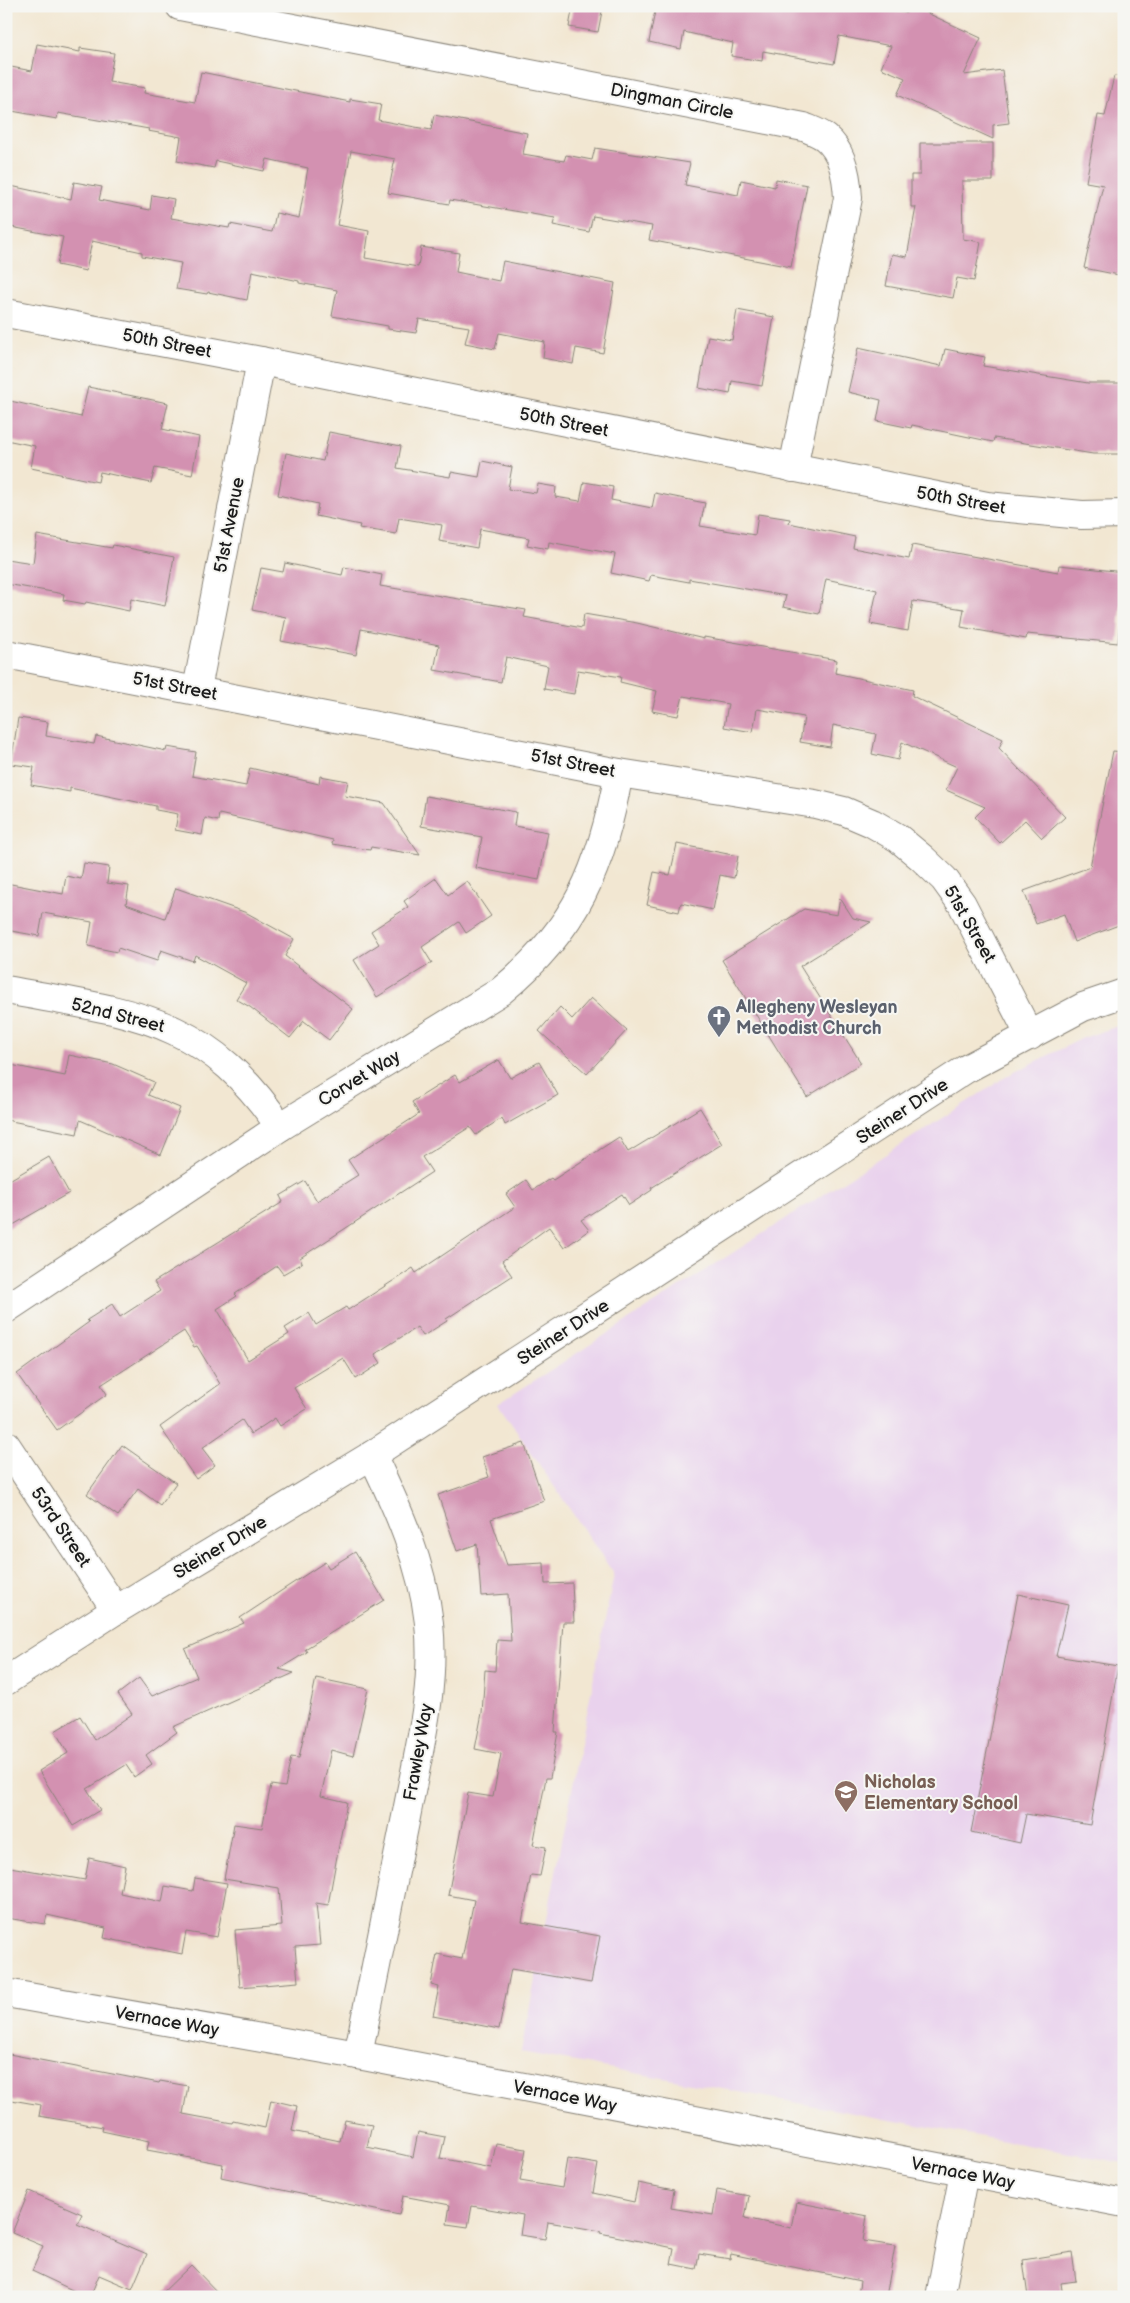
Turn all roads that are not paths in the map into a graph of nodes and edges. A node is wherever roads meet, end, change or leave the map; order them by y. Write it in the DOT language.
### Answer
graph roads {
  1 [pos="180,6"];
  2 [pos="6,313"];
  3 [pos="260,360"];
  4 [pos="793,468"];
  5 [pos="1124,514"];
  6 [pos="6,654"];
  7 [pos="197,690"];
  8 [pos="619,773"];
  9 [pos="6,990"];
  10 [pos="1124,993"];
  11 [pos="1030,1036"];
  12 [pos="280,1127"];
  13 [pos="6,1309"];
  14 [pos="6,1445"];
  15 [pos="372,1455"];
  16 [pos="116,1610"];
  17 [pos="6,1681"];
  18 [pos="6,1993"];
  19 [pos="358,2055"];
  20 [pos="964,2174"];
  21 [pos="1124,2203"];
  22 [pos="940,2297"];
  1 -- 4 [label="street, Dingman Circle"];
  2 -- 3 [label="street, 50th Street"];
  3 -- 4 [label="street, 50th Street"];
  3 -- 7 [label="street, 51st Avenue"];
  4 -- 5 [label="street, 50th Street"];
  6 -- 7 [label="street, 51st Street"];
  7 -- 8 [label="street, 51st Street"];
  8 -- 11 [label="street, 51st Street"];
  8 -- 12 [label="street, Corvet Way"];
  9 -- 12 [label="street, 52nd Street"];
  10 -- 11 [label="street, Steiner Drive"];
  11 -- 15 [label="street, Steiner Drive"];
  12 -- 13 [label="street, Corvet Way"];
  14 -- 16 [label="street, 53rd Street"];
  15 -- 16 [label="street, Steiner Drive"];
  15 -- 19 [label="street, Frawley Way"];
  16 -- 17 [label="street, Steiner Drive"];
  18 -- 19 [label="street, Vernace Way"];
  19 -- 20 [label="street, Vernace Way"];
  20 -- 21 [label="street, Vernace Way"];
  20 -- 22 [label="street"];
}
